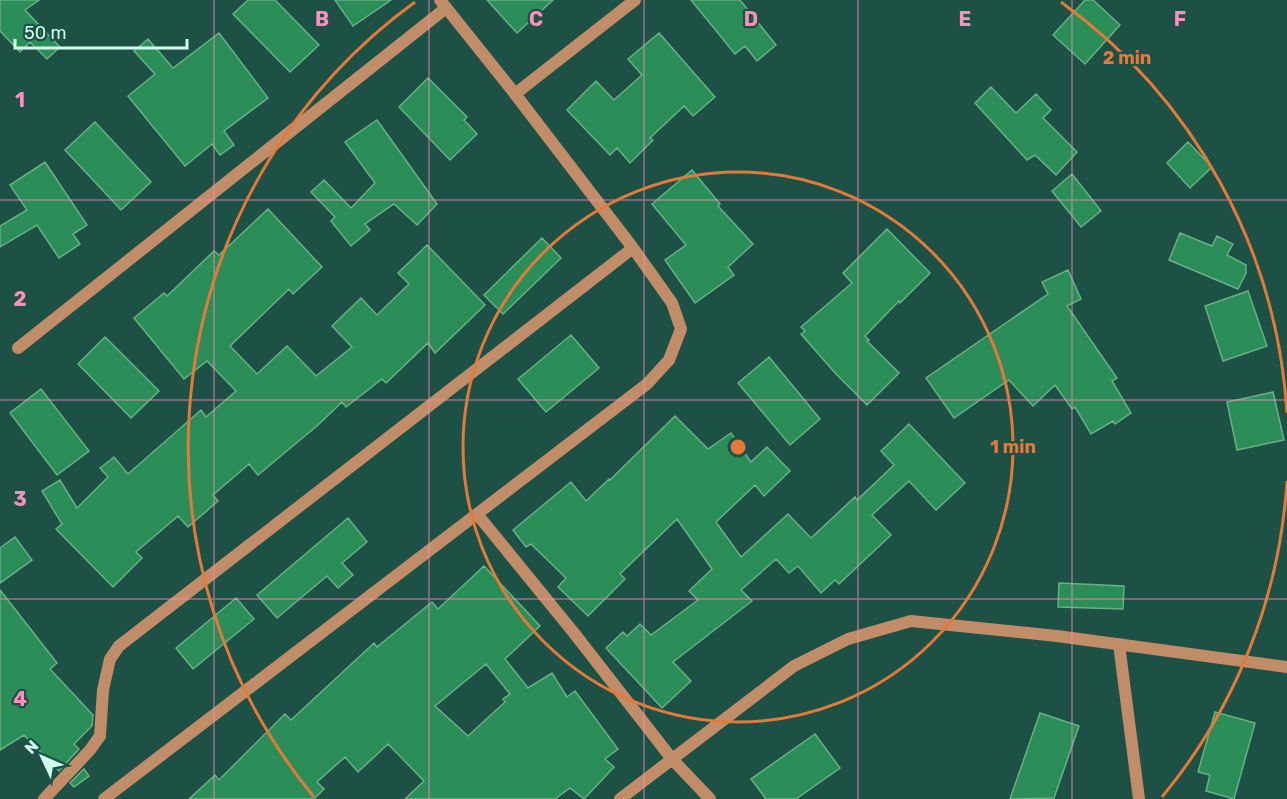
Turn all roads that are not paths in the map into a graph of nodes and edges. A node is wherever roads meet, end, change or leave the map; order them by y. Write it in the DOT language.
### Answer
graph roads {
  1 [pos="635,0"];
  2 [pos="443,4"];
  3 [pos="515,94"];
  4 [pos="633,248"];
  5 [pos="18,348"];
  6 [pos="477,514"];
  7 [pos="1119,644"];
  8 [pos="1287,667"];
  9 [pos="672,759"];
  10 [pos="44,799"];
  11 [pos="104,799"];
  12 [pos="620,799"];
  13 [pos="710,799"];
  14 [pos="1139,799"];
  1 -- 3 [label="street"];
  2 -- 3 [label="street"];
  2 -- 5 [label="street"];
  3 -- 4 [label="street"];
  4 -- 6 [label="street"];
  4 -- 10 [label="street"];
  6 -- 9 [label="street"];
  6 -- 11 [label="street"];
  7 -- 8 [label="street"];
  7 -- 9 [label="street"];
  7 -- 14 [label="street"];
  9 -- 12 [label="street"];
  9 -- 13 [label="street"];
}
